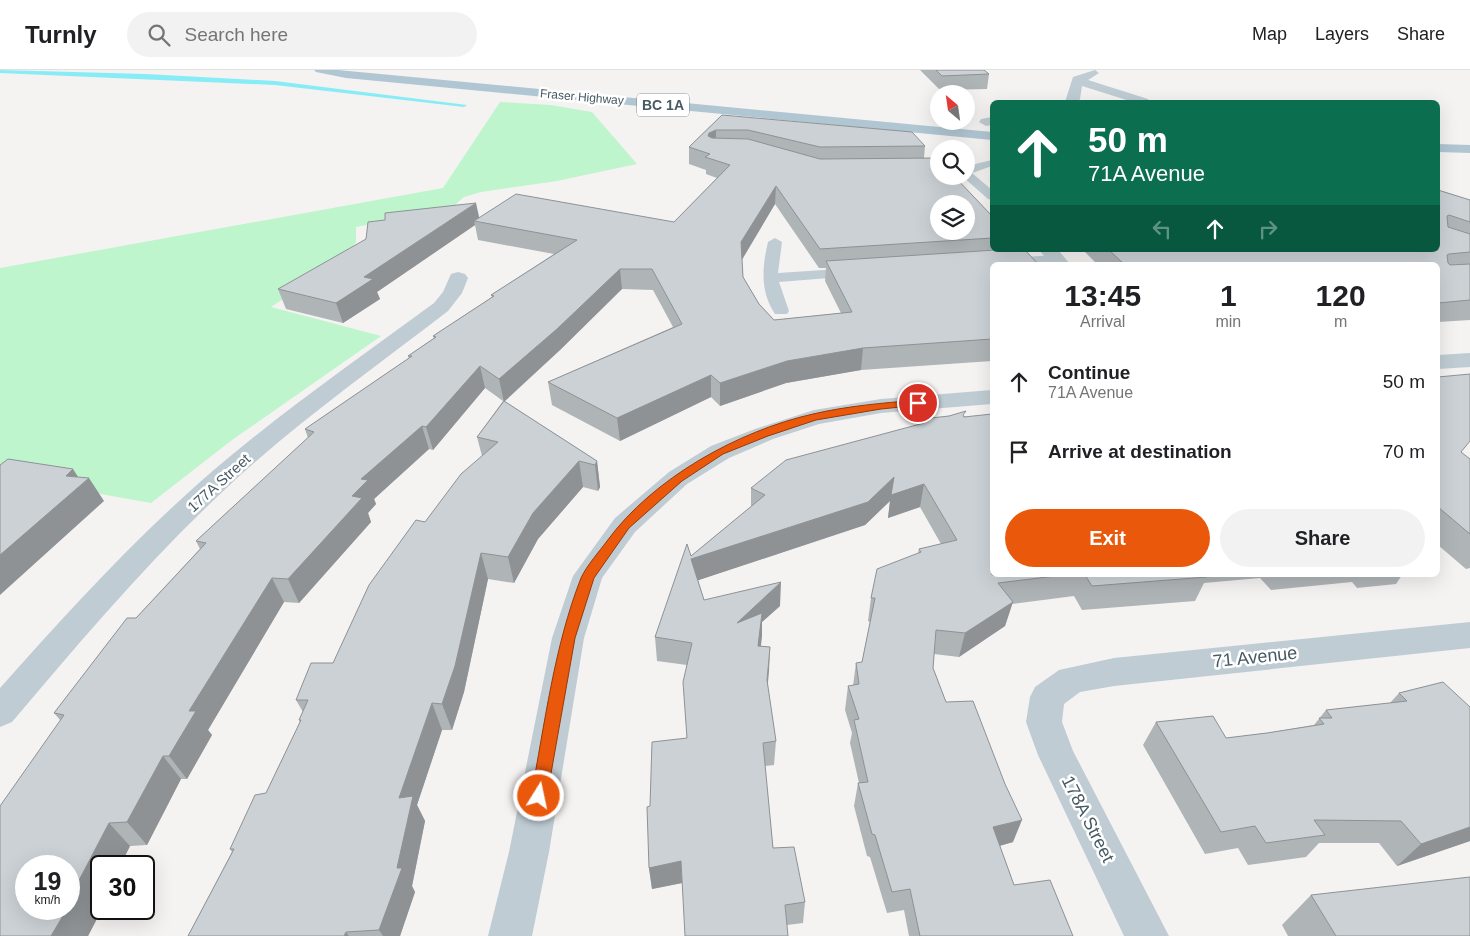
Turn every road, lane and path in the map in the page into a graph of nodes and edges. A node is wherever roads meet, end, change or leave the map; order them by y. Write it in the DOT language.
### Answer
graph roads {
  1 [pos="320,70"];
  2 [pos="410,70"];
  3 [pos="1104,70"];
  4 [pos="1077,80"];
  5 [pos="1074,100"];
  6 [pos="1138,100"];
  7 [pos="802,105"];
  8 [pos="990,136"];
  9 [pos="1440,149"];
  10 [pos="1469,159"];
  11 [pos="990,163"];
  12 [pos="975,167"];
  13 [pos="975,181"];
  14 [pos="990,194"];
  15 [pos="775,242"];
  16 [pos="1055,258"];
  17 [pos="1007,262"];
  18 [pos="868,272"];
  19 [pos="458,278"];
  20 [pos="770,278"];
  21 [pos="781,311"];
  22 [pos="1470,360"];
  23 [pos="1440,362"];
  24 [pos="990,397"];
  25 [pos="1470,635"];
  26 [pos="1047,697"];
  27 [pos="0,712"];
  28 [pos="510,936"];
  29 [pos="1147,936"];
  1 -- 8 [label="main road, Fraser Highway / BC 1A"];
  2 -- 7 [label="main road, Fraser Highway / BC 1A"];
  3 -- 4 [label="street"];
  4 -- 5 [label="street"];
  4 -- 6 [label="street"];
  9 -- 10 [label="main road"];
  11 -- 12 [label="lane"];
  13 -- 14 [label="lane"];
  15 -- 20 [label="lane"];
  16 -- 17 [label="lane"];
  18 -- 20 [label="lane"];
  19 -- 27 [label="street, 177A Street"];
  20 -- 21 [label="lane"];
  22 -- 23 [label="street"];
  24 -- 28 [label="street"];
  25 -- 26 [label="street, 71 Avenue"];
  26 -- 29 [label="street, 178A Street"];
}
